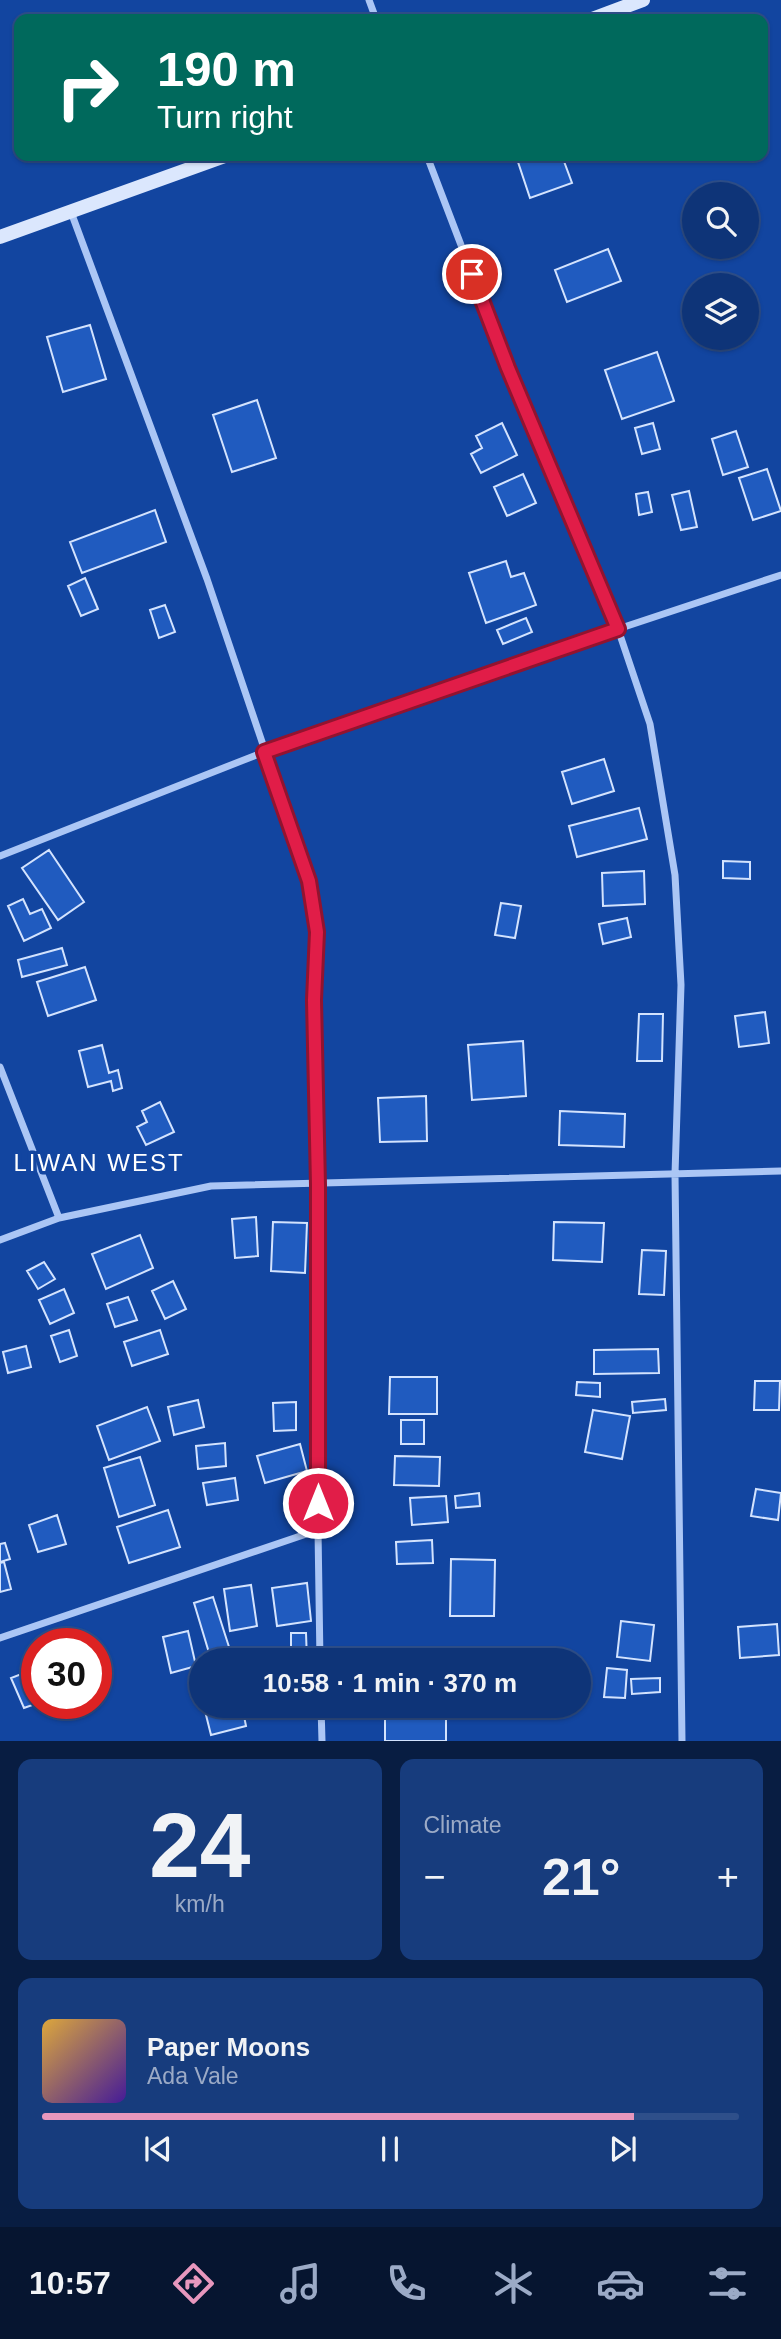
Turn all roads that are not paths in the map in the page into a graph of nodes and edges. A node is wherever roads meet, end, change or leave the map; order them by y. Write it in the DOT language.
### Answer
graph roads {
  1 [pos="643,0"];
  2 [pos="605,14"];
  3 [pos="211,161"];
  4 [pos="429,161"];
  5 [pos="70,211"];
  6 [pos="0,237"];
  7 [pos="781,575"];
  8 [pos="618,629"];
  9 [pos="264,752"];
  10 [pos="0,856"];
  11 [pos="0,1067"];
  12 [pos="781,1171"];
  13 [pos="676,1174"];
  14 [pos="318,1185"];
  15 [pos="59,1218"];
  16 [pos="0,1240"];
  17 [pos="318,1530"];
  18 [pos="0,1638"];
  19 [pos="320,1648"];
  20 [pos="321,1718"];
  21 [pos="322,1741"];
  22 [pos="682,1741"];
  1 -- 2 [label="main road"];
  3 -- 5 [label="main road"];
  4 -- 8 [label="street"];
  5 -- 6 [label="main road"];
  5 -- 9 [label="street"];
  7 -- 8 [label="street"];
  8 -- 9 [label="street"];
  8 -- 13 [label="street"];
  9 -- 10 [label="street"];
  9 -- 14 [label="street"];
  11 -- 15 [label="street"];
  12 -- 13 [label="street"];
  13 -- 14 [label="street"];
  13 -- 22 [label="street"];
  14 -- 15 [label="street"];
  14 -- 17 [label="street"];
  15 -- 16 [label="street"];
  17 -- 18 [label="street"];
  17 -- 19 [label="street"];
  20 -- 21 [label="street"];
}
